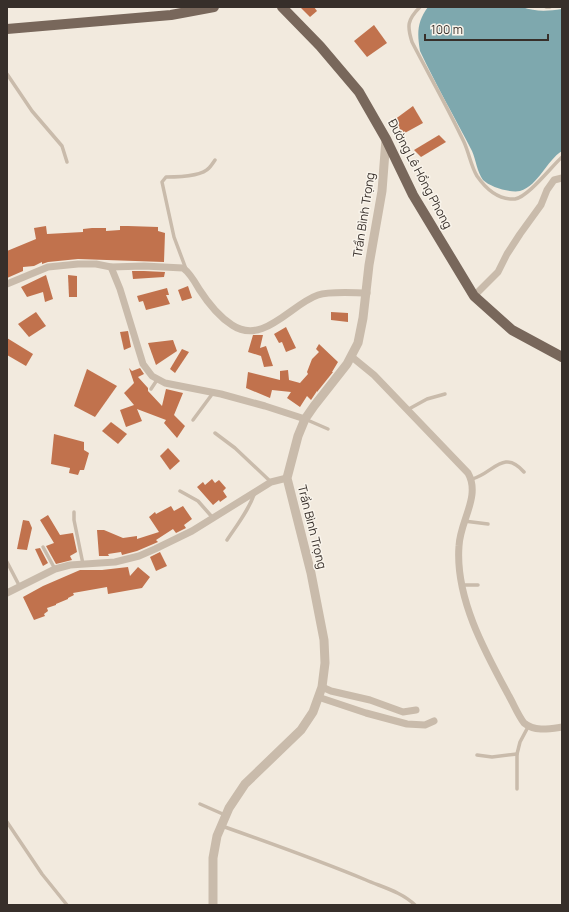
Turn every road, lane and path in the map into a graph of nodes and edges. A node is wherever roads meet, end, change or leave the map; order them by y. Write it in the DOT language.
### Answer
graph roads {
  1 [pos="214,7"];
  2 [pos="282,7"];
  3 [pos="420,7"];
  4 [pos="546,7"];
  5 [pos="550,7"];
  6 [pos="7,28"];
  7 [pos="7,74"];
  8 [pos="386,139"];
  9 [pos="562,157"];
  10 [pos="215,160"];
  11 [pos="67,162"];
  12 [pos="562,178"];
  13 [pos="111,267"];
  14 [pos="186,270"];
  15 [pos="7,284"];
  16 [pos="367,293"];
  17 [pos="474,296"];
  18 [pos="352,357"];
  19 [pos="562,357"];
  20 [pos="157,380"];
  21 [pos="151,390"];
  22 [pos="213,393"];
  23 [pos="445,394"];
  24 [pos="407,410"];
  25 [pos="305,419"];
  26 [pos="193,420"];
  27 [pos="328,429"];
  28 [pos="215,433"];
  29 [pos="524,472"];
  30 [pos="287,478"];
  31 [pos="472,479"];
  32 [pos="271,482"];
  33 [pos="180,490"];
  34 [pos="256,491"];
  35 [pos="74,512"];
  36 [pos="213,518"];
  37 [pos="464,521"];
  38 [pos="488,524"];
  39 [pos="227,540"];
  40 [pos="43,547"];
  41 [pos="7,562"];
  42 [pos="83,564"];
  43 [pos="55,569"];
  44 [pos="462,585"];
  45 [pos="478,586"];
  46 [pos="20,587"];
  47 [pos="7,592"];
  48 [pos="322,687"];
  49 [pos="318,697"];
  50 [pos="416,710"];
  51 [pos="434,721"];
  52 [pos="528,727"];
  53 [pos="562,727"];
  54 [pos="517,754"];
  55 [pos="478,755"];
  56 [pos="517,789"];
  57 [pos="200,804"];
  58 [pos="226,815"];
  59 [pos="7,822"];
  60 [pos="221,826"];
  61 [pos="67,905"];
  62 [pos="213,905"];
  63 [pos="414,905"];
  1 -- 6 [label="main road"];
  2 -- 8 [label="main road, Đường Lê Hồng Phong"];
  3 -- 9 [label="lane"];
  4 -- 5 [label="lane"];
  7 -- 11 [label="lane"];
  8 -- 16 [label="street, Trần Bình Trọng"];
  8 -- 17 [label="main road, Đường Lê Hồng Phong"];
  10 -- 14 [label="lane"];
  12 -- 17 [label="street"];
  13 -- 14 [label="street"];
  13 -- 15 [label="street"];
  13 -- 20 [label="street"];
  14 -- 16 [label="street"];
  16 -- 18 [label="street, Trần Bình Trọng"];
  17 -- 19 [label="main road, Đường Lê Hồng Phong"];
  18 -- 24 [label="street"];
  18 -- 25 [label="street, Trần Bình Trọng"];
  20 -- 21 [label="lane"];
  20 -- 22 [label="street"];
  22 -- 25 [label="street"];
  22 -- 26 [label="lane"];
  23 -- 24 [label="lane"];
  24 -- 31 [label="street"];
  25 -- 27 [label="lane"];
  25 -- 30 [label="street, Trần Bình Trọng"];
  28 -- 32 [label="lane"];
  29 -- 31 [label="lane"];
  30 -- 32 [label="street"];
  30 -- 48 [label="street, Trần Bình Trọng"];
  31 -- 37 [label="street"];
  32 -- 34 [label="street"];
  33 -- 36 [label="lane"];
  34 -- 36 [label="street"];
  34 -- 39 [label="lane"];
  35 -- 42 [label="lane"];
  36 -- 42 [label="street"];
  37 -- 38 [label="lane"];
  37 -- 44 [label="street"];
  40 -- 43 [label="lane"];
  41 -- 46 [label="lane"];
  42 -- 43 [label="street"];
  43 -- 46 [label="street"];
  44 -- 45 [label="lane"];
  44 -- 52 [label="street"];
  46 -- 47 [label="street"];
  48 -- 49 [label="street, Trần Bình Trọng"];
  48 -- 50 [label="street"];
  49 -- 51 [label="street"];
  49 -- 58 [label="street, Trần Bình Trọng"];
  52 -- 53 [label="street"];
  52 -- 54 [label="lane"];
  54 -- 55 [label="lane"];
  54 -- 56 [label="lane"];
  57 -- 58 [label="lane"];
  58 -- 60 [label="street, Trần Bình Trọng"];
  59 -- 61 [label="lane"];
  60 -- 62 [label="street, Trần Bình Trọng"];
  60 -- 63 [label="lane"];
}
